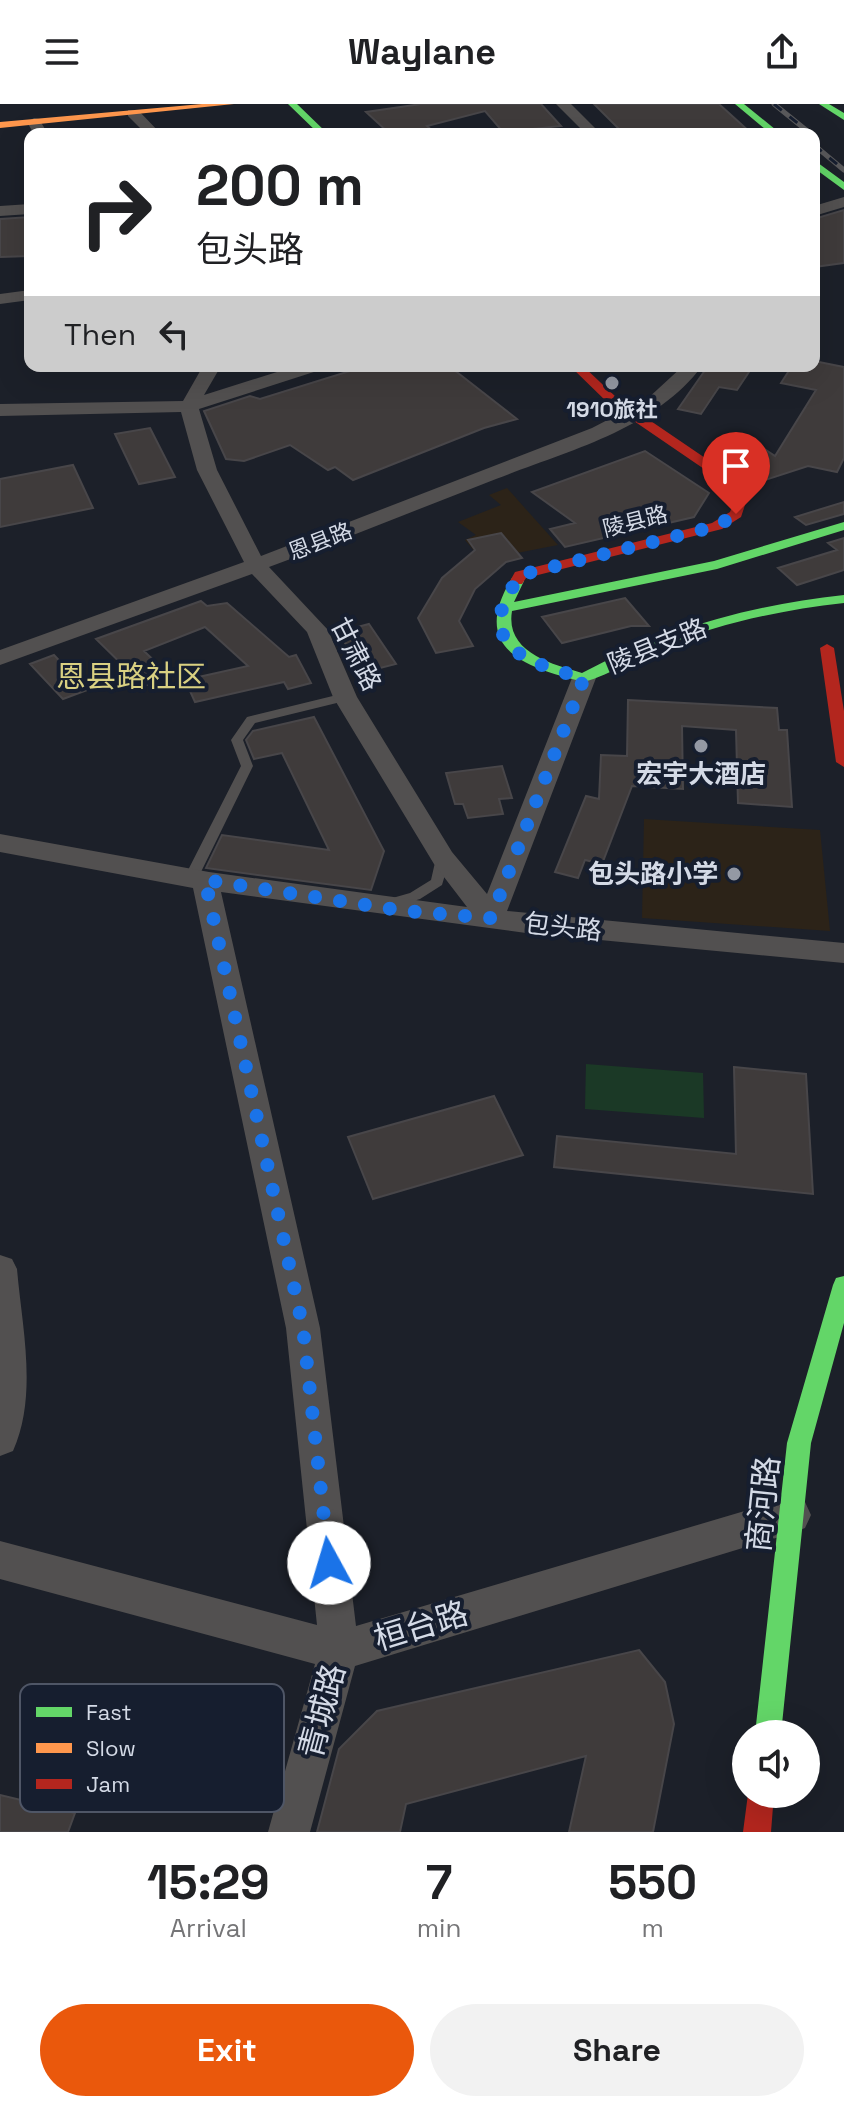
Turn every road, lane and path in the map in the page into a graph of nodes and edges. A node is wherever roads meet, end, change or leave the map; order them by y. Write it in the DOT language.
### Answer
graph roads {
  1 [pos="230,104"];
  2 [pos="292,104"];
  3 [pos="563,104"];
  4 [pos="739,104"];
  5 [pos="823,104"];
  6 [pos="833,104"];
  7 [pos="842,107"];
  8 [pos="133,113"];
  9 [pos="844,117"];
  10 [pos="0,125"];
  11 [pos="38,128"];
  12 [pos="148,128"];
  13 [pos="318,128"];
  14 [pos="588,128"];
  15 [pos="769,128"];
  16 [pos="820,168"];
  17 [pos="844,187"];
  18 [pos="844,202"];
  19 [pos="24,209"];
  20 [pos="820,209"];
  21 [pos="0,211"];
  22 [pos="24,296"];
  23 [pos="0,299"];
  24 [pos="209,372"];
  25 [pos="295,372"];
  26 [pos="582,372"];
  27 [pos="688,372"];
  28 [pos="189,406"];
  29 [pos="0,410"];
  30 [pos="637,415"];
  31 [pos="844,526"];
  32 [pos="256,566"];
  33 [pos="844,599"];
  34 [pos="502,609"];
  35 [pos="722,620"];
  36 [pos="793,627"];
  37 [pos="826,640"];
  38 [pos="0,658"];
  39 [pos="584,678"];
  40 [pos="345,697"];
  41 [pos="844,762"];
  42 [pos="0,843"];
  43 [pos="443,858"];
  44 [pos="198,879"];
  45 [pos="376,907"];
  46 [pos="491,918"];
  47 [pos="844,953"];
  48 [pos="0,1269"];
  49 [pos="844,1285"];
  50 [pos="0,1439"];
  51 [pos="792,1515"];
  52 [pos="0,1560"];
  53 [pos="339,1651"];
  54 [pos="770,1720"];
  55 [pos="760,1808"];
  56 [pos="289,1832"];
  57 [pos="757,1832"];
  1 -- 8 [label="main road"];
  2 -- 13 [label="main road"];
  3 -- 14 [label="street"];
  4 -- 15 [label="main road"];
  5 -- 9 [label="main road"];
  6 -- 7 [label="main road"];
  8 -- 11 [label="main road"];
  8 -- 12 [label="street"];
  10 -- 11 [label="main road"];
  16 -- 17 [label="main road"];
  18 -- 20 [label="street"];
  19 -- 21 [label="street"];
  22 -- 23 [label="street"];
  24 -- 28 [label="street"];
  25 -- 28 [label="street"];
  26 -- 30 [label="main road, 陵县路"];
  27 -- 30 [label="street, 恩县路"];
  28 -- 29 [label="street"];
  28 -- 32 [label="street, 甘肃路"];
  30 -- 32 [label="street, 恩县路"];
  30 -- 34 [label="main road, 陵县路"];
  31 -- 34 [label="main road"];
  32 -- 38 [label="street, 恩县路"];
  32 -- 40 [label="street, 甘肃路"];
  33 -- 35 [label="main road, 陵县支路"];
  34 -- 39 [label="main road"];
  35 -- 36 [label="main road"];
  35 -- 39 [label="main road, 陵县支路"];
  37 -- 41 [label="main road"];
  39 -- 46 [label="street, 陵县支路"];
  40 -- 43 [label="street, 甘肃路"];
  40 -- 44 [label="lane"];
  42 -- 44 [label="street, 包头路"];
  43 -- 45 [label="lane"];
  43 -- 46 [label="street, 甘肃路"];
  44 -- 45 [label="street, 包头路"];
  44 -- 53 [label="street, 青城路"];
  45 -- 46 [label="street, 包头路"];
  46 -- 47 [label="street, 包头路"];
  48 -- 50 [label="street"];
  49 -- 51 [label="main road, 商河路"];
  51 -- 53 [label="street, 桓台路"];
  51 -- 54 [label="main road, 商河路"];
  52 -- 53 [label="street, 桓台路"];
  53 -- 56 [label="street, 青城路"];
  55 -- 57 [label="main road"];
}
